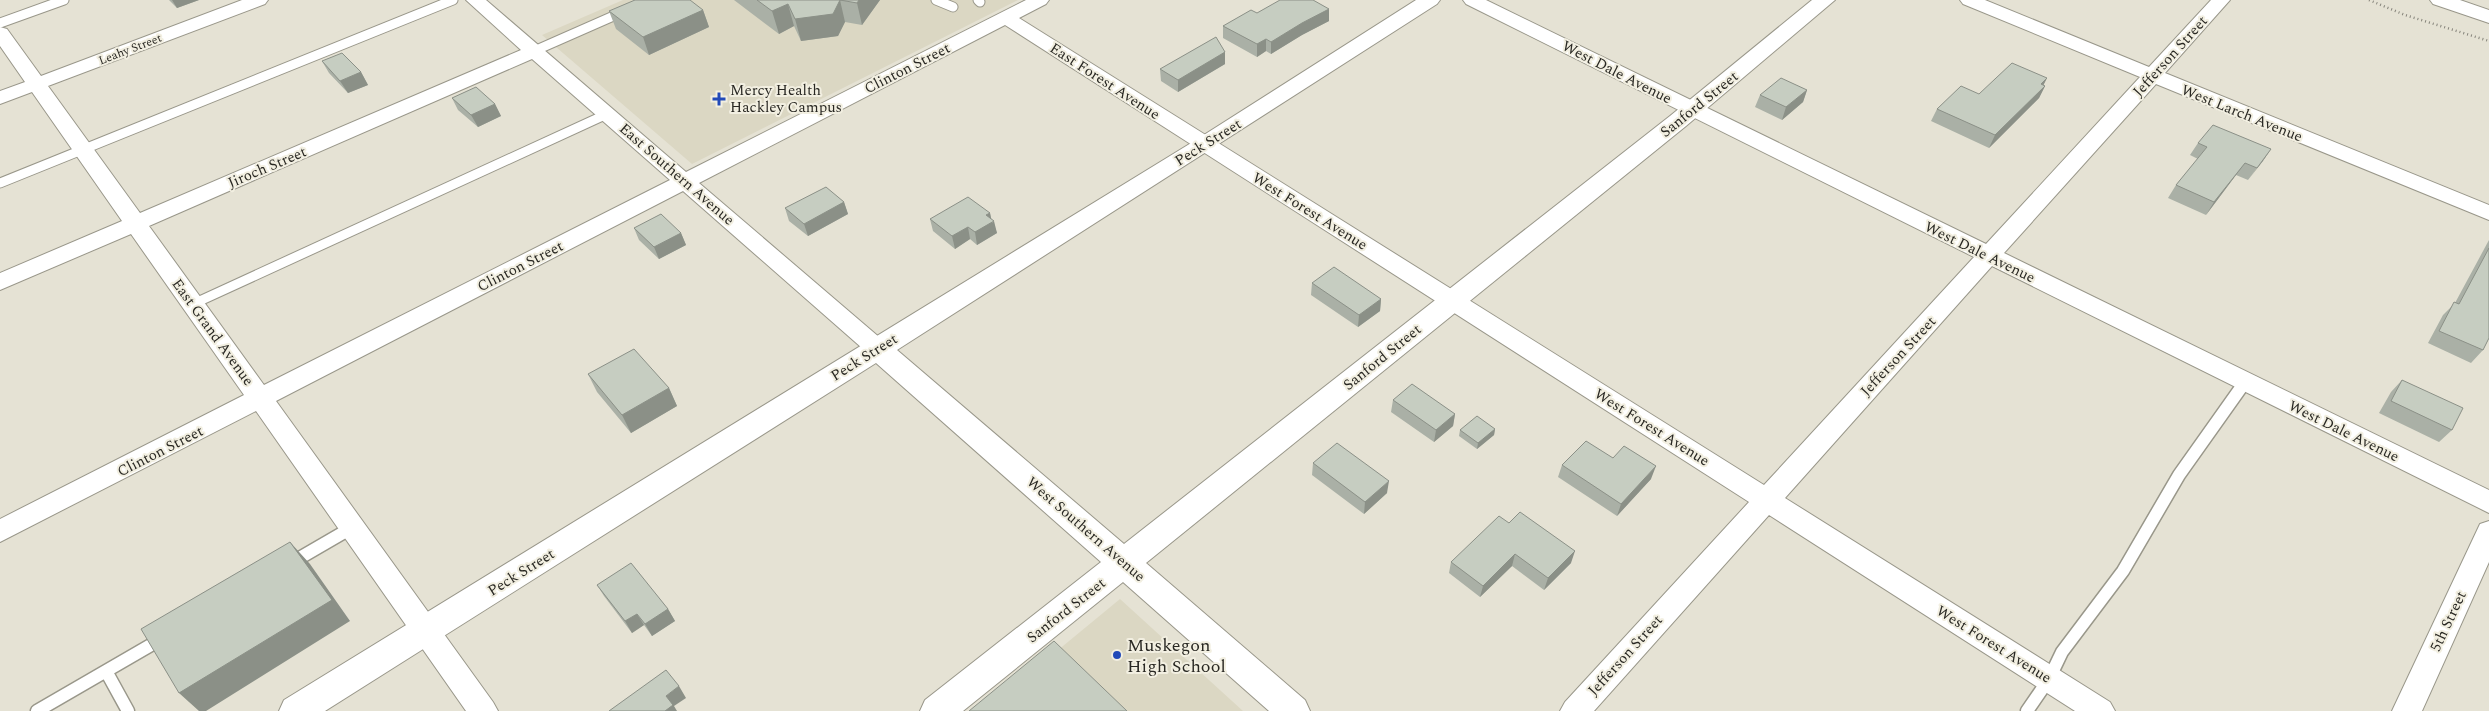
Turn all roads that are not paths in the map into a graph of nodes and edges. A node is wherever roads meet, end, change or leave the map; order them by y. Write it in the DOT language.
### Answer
graph roads {
  1 [pos="64,0"];
  2 [pos="259,0"];
  3 [pos="453,0"];
  4 [pos="475,0"];
  5 [pos="650,0"];
  6 [pos="936,0"];
  7 [pos="1040,0"];
  8 [pos="1430,0"];
  9 [pos="1472,0"];
  10 [pos="1825,0"];
  11 [pos="1969,0"];
  12 [pos="2221,0"];
  13 [pos="2440,0"];
  14 [pos="953,7"];
  15 [pos="2489,17"];
  16 [pos="1006,18"];
  17 [pos="0,23"];
  18 [pos="0,33"];
  19 [pos="534,51"];
  20 [pos="2153,76"];
  21 [pos="36,85"];
  22 [pos="0,98"];
  23 [pos="1692,110"];
  24 [pos="607,114"];
  25 [pos="1204,145"];
  26 [pos="83,150"];
  27 [pos="686,182"];
  28 [pos="0,183"];
  29 [pos="2489,213"];
  30 [pos="135,224"];
  31 [pos="1990,257"];
  32 [pos="0,282"];
  33 [pos="1452,301"];
  34 [pos="193,304"];
  35 [pos="878,349"];
  36 [pos="2245,382"];
  37 [pos="262,399"];
  38 [pos="1766,499"];
  39 [pos="2489,502"];
  40 [pos="352,527"];
  41 [pos="0,531"];
  42 [pos="2489,532"];
  43 [pos="1125,563"];
  44 [pos="275,572"];
  45 [pos="427,630"];
  46 [pos="174,631"];
  47 [pos="106,671"];
  48 [pos="2049,679"];
  49 [pos="37,711"];
  50 [pos="128,711"];
  51 [pos="296,711"];
  52 [pos="483,711"];
  53 [pos="937,711"];
  54 [pos="1293,711"];
  55 [pos="1575,711"];
  56 [pos="2027,711"];
  57 [pos="2100,711"];
  58 [pos="2407,711"];
  1 -- 17 [label="lane"];
  2 -- 21 [label="street, Leahy Street"];
  3 -- 26 [label="lane"];
  4 -- 19 [label="street, East Southern Avenue"];
  5 -- 19 [label="lane"];
  6 -- 14 [label="lane"];
  7 -- 16 [label="street, Clinton Street"];
  8 -- 25 [label="street, Peck Street"];
  9 -- 23 [label="street, West Dale Avenue"];
  10 -- 23 [label="street, Sanford Street"];
  11 -- 20 [label="street, West Larch Avenue"];
  12 -- 20 [label="street, Jefferson Street"];
  13 -- 15 [label="street"];
  16 -- 25 [label="street, East Forest Avenue"];
  16 -- 27 [label="street, Clinton Street"];
  18 -- 21 [label="street, East Grand Avenue"];
  19 -- 24 [label="street, East Southern Avenue"];
  19 -- 30 [label="street, Jiroch Street"];
  20 -- 29 [label="street, West Larch Avenue"];
  20 -- 31 [label="street, Jefferson Street"];
  21 -- 22 [label="street, Leahy Street"];
  21 -- 26 [label="street, East Grand Avenue"];
  23 -- 31 [label="street, West Dale Avenue"];
  23 -- 33 [label="street, Sanford Street"];
  24 -- 27 [label="street, East Southern Avenue"];
  24 -- 34 [label="lane"];
  25 -- 33 [label="street, West Forest Avenue"];
  25 -- 35 [label="street, Peck Street"];
  26 -- 28 [label="lane"];
  26 -- 30 [label="street, East Grand Avenue"];
  27 -- 35 [label="street, East Southern Avenue"];
  27 -- 37 [label="street, Clinton Street"];
  30 -- 32 [label="street, Jiroch Street"];
  30 -- 34 [label="street, East Grand Avenue"];
  31 -- 36 [label="street, West Dale Avenue"];
  31 -- 38 [label="street, Jefferson Street"];
  33 -- 38 [label="street, West Forest Avenue"];
  33 -- 43 [label="street, Sanford Street"];
  34 -- 37 [label="street, East Grand Avenue"];
  35 -- 43 [label="street, West Southern Avenue"];
  35 -- 45 [label="street, Peck Street"];
  36 -- 39 [label="street, West Dale Avenue"];
  36 -- 48 [label="lane"];
  37 -- 40 [label="street, East Grand Avenue"];
  37 -- 41 [label="street, Clinton Street"];
  38 -- 48 [label="street, West Forest Avenue"];
  38 -- 55 [label="street, Jefferson Street"];
  40 -- 44 [label="lane"];
  40 -- 45 [label="street, East Grand Avenue"];
  42 -- 58 [label="street, 5th Street"];
  43 -- 53 [label="street, Sanford Street"];
  43 -- 54 [label="street, West Southern Avenue"];
  45 -- 51 [label="street, Peck Street"];
  45 -- 52 [label="street, East Grand Avenue"];
  46 -- 47 [label="lane"];
  47 -- 49 [label="lane"];
  47 -- 50 [label="lane"];
  48 -- 56 [label="lane"];
  48 -- 57 [label="street, West Forest Avenue"];
}
